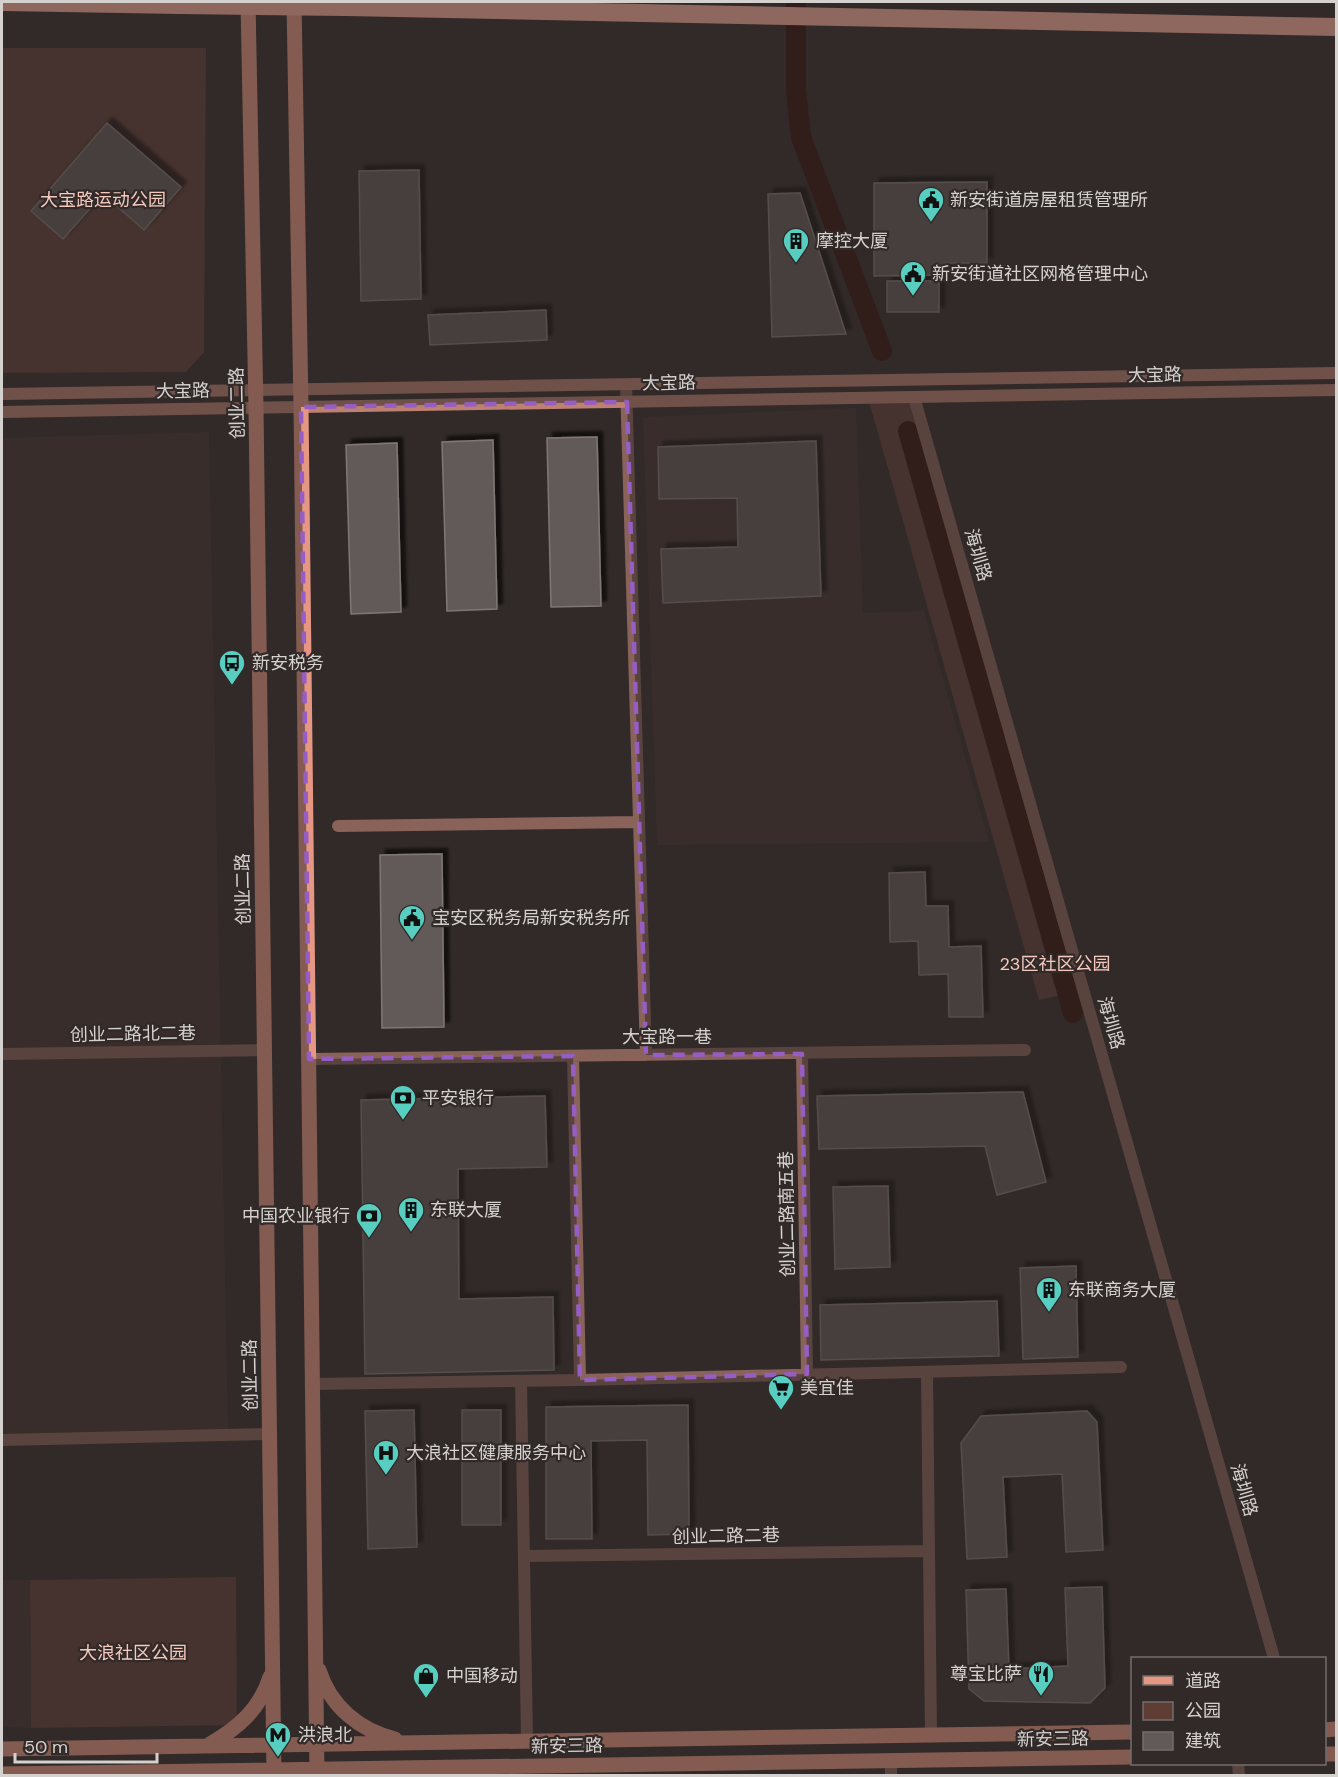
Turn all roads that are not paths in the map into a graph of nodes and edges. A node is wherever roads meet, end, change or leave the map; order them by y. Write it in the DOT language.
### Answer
graph roads {
  1 [pos="2,2"];
  2 [pos="248,2"];
  3 [pos="294,2"];
  4 [pos="1336,27"];
  5 [pos="1336,373"];
  6 [pos="626,385"];
  7 [pos="301,390"];
  8 [pos="1336,390"];
  9 [pos="256,391"];
  10 [pos="2,394"];
  11 [pos="914,397"];
  12 [pos="627,402"];
  13 [pos="301,407"];
  14 [pos="256,408"];
  15 [pos="2,412"];
  16 [pos="639,822"];
  17 [pos="338,826"];
  18 [pos="265,1050"];
  19 [pos="1025,1050"];
  20 [pos="2,1054"];
  21 [pos="802,1054"];
  22 [pos="646,1055"];
  23 [pos="573,1056"];
  24 [pos="309,1059"];
  25 [pos="1121,1367"];
  26 [pos="927,1372"];
  27 [pos="807,1374"];
  28 [pos="580,1380"];
  29 [pos="521,1381"];
  30 [pos="312,1383"];
  31 [pos="270,1434"];
  32 [pos="2,1440"];
  33 [pos="928,1551"];
  34 [pos="524,1556"];
  35 [pos="1273,1657"];
  36 [pos="316,1662"];
  37 [pos="273,1669"];
  38 [pos="1131,1732"];
  39 [pos="931,1735"];
  40 [pos="527,1741"];
  41 [pos="410,1743"];
  42 [pos="317,1744"];
  43 [pos="274,1745"];
  44 [pos="207,1746"];
  45 [pos="2,1749"];
  46 [pos="1131,1757"];
  47 [pos="416,1768"];
  48 [pos="891,1768"];
  49 [pos="317,1772"];
  50 [pos="194,1773"];
  51 [pos="274,1773"];
  52 [pos="3,1774"];
  53 [pos="399,1776"];
  1 -- 4 [label="highway, bridge"];
  2 -- 9 [label="main road, 创业二路"];
  3 -- 7 [label="main road"];
  5 -- 6 [label="main road, 大宝路"];
  6 -- 7 [label="main road, 大宝路"];
  6 -- 12 [label="street"];
  7 -- 9 [label="main road, 大宝路"];
  7 -- 13 [label="main road"];
  8 -- 11 [label="main road, 大宝路"];
  9 -- 10 [label="main road, 大宝路"];
  9 -- 14 [label="main road, 创业二路"];
  11 -- 12 [label="main road, 大宝路"];
  11 -- 35 [label="street, 海圳路"];
  12 -- 13 [label="main road, 大宝路"];
  12 -- 16 [label="street"];
  13 -- 14 [label="main road, 大宝路"];
  13 -- 24 [label="main road"];
  14 -- 15 [label="main road, 大宝路"];
  14 -- 18 [label="main road, 创业二路"];
  16 -- 17 [label="street"];
  16 -- 22 [label="street"];
  18 -- 20 [label="street, 创业二路北二巷"];
  18 -- 31 [label="main road, 创业二路"];
  19 -- 21 [label="street, 大宝路一巷"];
  21 -- 22 [label="street, 大宝路一巷"];
  21 -- 27 [label="street, 创业二路南五巷"];
  22 -- 23 [label="street, 大宝路一巷"];
  23 -- 24 [label="street, 大宝路一巷"];
  23 -- 28 [label="street"];
  24 -- 30 [label="main road"];
  25 -- 26 [label="street"];
  26 -- 27 [label="street"];
  26 -- 33 [label="street"];
  27 -- 28 [label="street"];
  28 -- 29 [label="street"];
  29 -- 30 [label="street"];
  29 -- 34 [label="street"];
  30 -- 36 [label="main road"];
  31 -- 32 [label="street"];
  31 -- 37 [label="main road, 创业二路"];
  33 -- 34 [label="street, 创业二路二巷"];
  33 -- 39 [label="street"];
  34 -- 40 [label="street"];
  36 -- 41 [label="main road"];
  36 -- 42 [label="main road"];
  37 -- 43 [label="main road, 创业二路"];
  37 -- 44 [label="main road"];
  38 -- 39 [label="main road, 新安三路"];
  39 -- 40 [label="main road, 新安三路"];
  40 -- 41 [label="main road, 新安三路"];
  41 -- 42 [label="main road, 新安三路"];
  42 -- 43 [label="main road, 新安三路"];
  42 -- 49 [label="main road"];
  43 -- 44 [label="main road, 新安三路"];
  43 -- 51 [label="main road, 创业二路"];
  44 -- 45 [label="main road, 新安三路"];
  46 -- 48 [label="main road, 新安三路"];
  47 -- 48 [label="main road, 新安三路"];
  47 -- 49 [label="main road, 新安三路"];
  47 -- 53 [label="main road"];
  49 -- 51 [label="main road, 新安三路"];
  50 -- 51 [label="main road, 新安三路"];
  50 -- 52 [label="main road, 新安三路"];
}
